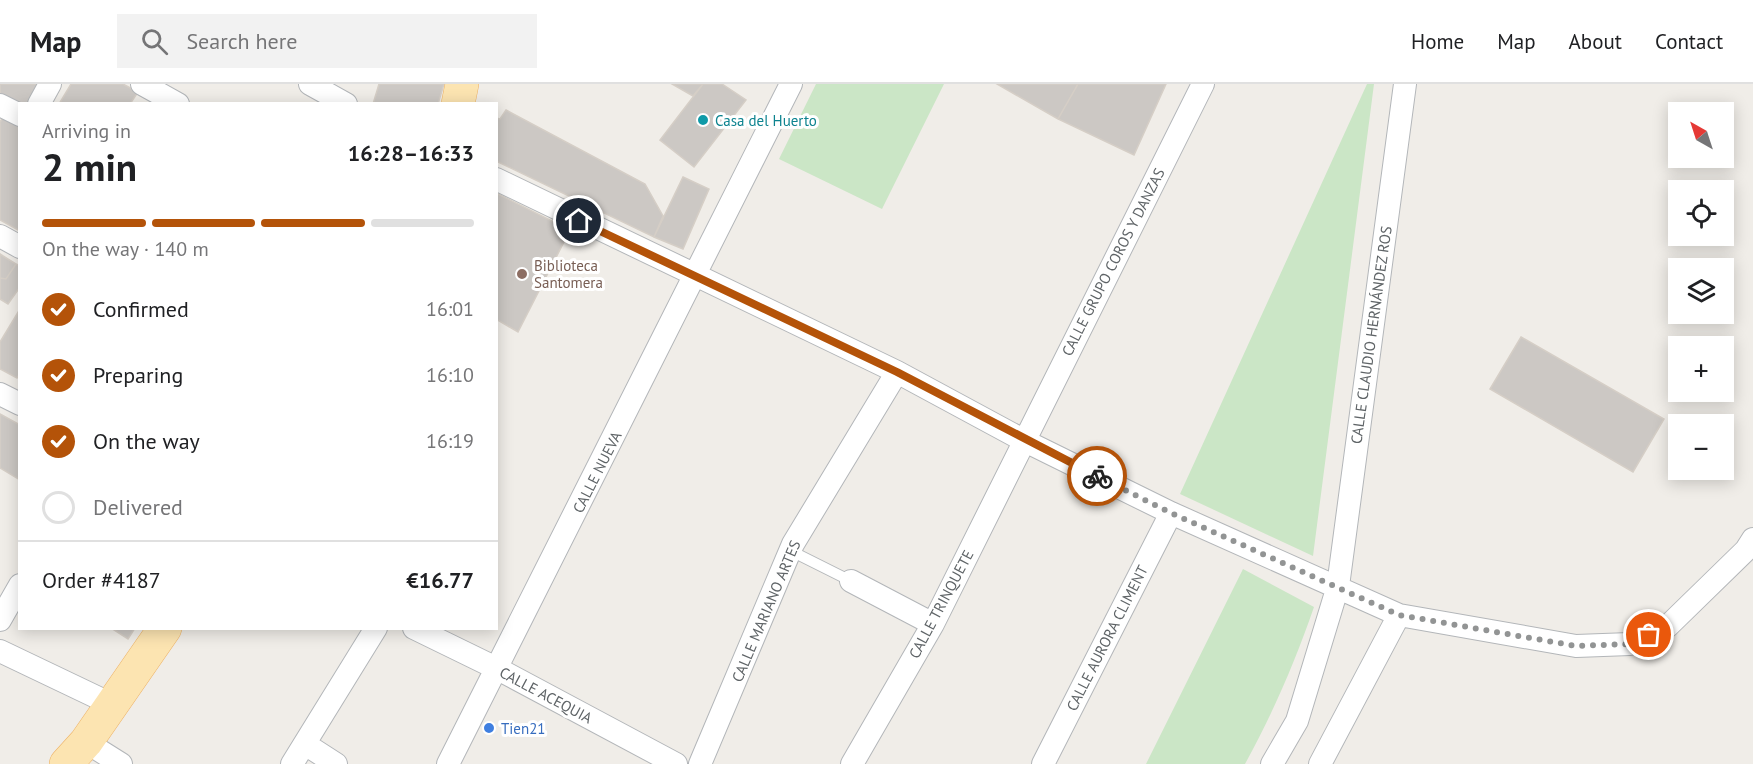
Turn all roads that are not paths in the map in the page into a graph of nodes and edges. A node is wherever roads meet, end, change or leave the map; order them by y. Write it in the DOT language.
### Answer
graph roads {
  1 [pos="50,84"];
  2 [pos="142,84"];
  3 [pos="310,84"];
  4 [pos="462,84"];
  5 [pos="791,84"];
  6 [pos="1203,84"];
  7 [pos="1405,84"];
  8 [pos="40,102"];
  9 [pos="174,102"];
  10 [pos="342,102"];
  11 [pos="458,102"];
  12 [pos="0,105"];
  13 [pos="18,114"];
  14 [pos="498,180"];
  15 [pos="0,236"];
  16 [pos="18,246"];
  17 [pos="697,275"];
  18 [pos="897,372"];
  19 [pos="0,393"];
  20 [pos="18,403"];
  21 [pos="1023,440"];
  22 [pos="1171,513"];
  23 [pos="1753,539"];
  24 [pos="791,551"];
  25 [pos="851,581"];
  26 [pos="1338,586"];
  27 [pos="18,588"];
  28 [pos="1399,615"];
  29 [pos="0,620"];
  30 [pos="933,624"];
  31 [pos="164,630"];
  32 [pos="375,630"];
  33 [pos="418,630"];
  34 [pos="0,651"];
  35 [pos="498,669"];
  36 [pos="111,704"];
  37 [pos="305,744"];
  38 [pos="76,753"];
  39 [pos="121,764"];
  40 [pos="292,764"];
  41 [pos="336,764"];
  42 [pos="448,764"];
  43 [pos="676,764"];
  44 [pos="700,764"];
  45 [pos="852,764"];
  46 [pos="1043,764"];
  47 [pos="1272,764"];
  48 [pos="1320,764"];
  1 -- 8 [label="street"];
  2 -- 9 [label="street"];
  3 -- 10 [label="street"];
  4 -- 11 [label="main road"];
  5 -- 17 [label="street, CALLE NUEVA"];
  6 -- 21 [label="street, CALLE GRUPO COROS Y DANZAS"];
  7 -- 26 [label="street, CALLE CLAUDIO HERNÁNDEZ ROS"];
  12 -- 13 [label="street"];
  14 -- 17 [label="street"];
  15 -- 16 [label="street"];
  17 -- 18 [label="street"];
  17 -- 35 [label="street, CALLE NUEVA"];
  18 -- 21 [label="street"];
  18 -- 24 [label="street, CALLE MARIANO ARTES"];
  19 -- 20 [label="street"];
  21 -- 22 [label="street"];
  21 -- 30 [label="street, CALLE TRINQUETE"];
  22 -- 26 [label="street"];
  22 -- 46 [label="street, CALLE AURORA CLIMENT"];
  23 -- 28 [label="street"];
  24 -- 25 [label="lane"];
  24 -- 44 [label="street, CALLE MARIANO ARTES"];
  25 -- 30 [label="street"];
  26 -- 28 [label="street"];
  26 -- 47 [label="street, CALLE CLAUDIO HERNÁNDEZ ROS"];
  27 -- 29 [label="street"];
  28 -- 48 [label="street"];
  30 -- 45 [label="street, CALLE TRINQUETE"];
  31 -- 36 [label="main road"];
  32 -- 37 [label="street"];
  33 -- 35 [label="street, CALLE ACEQUIA"];
  34 -- 36 [label="street"];
  35 -- 42 [label="street, CALLE NUEVA"];
  35 -- 43 [label="street, CALLE ACEQUIA"];
  36 -- 38 [label="main road"];
  37 -- 40 [label="street"];
  37 -- 41 [label="street"];
  38 -- 39 [label="street"];
}
